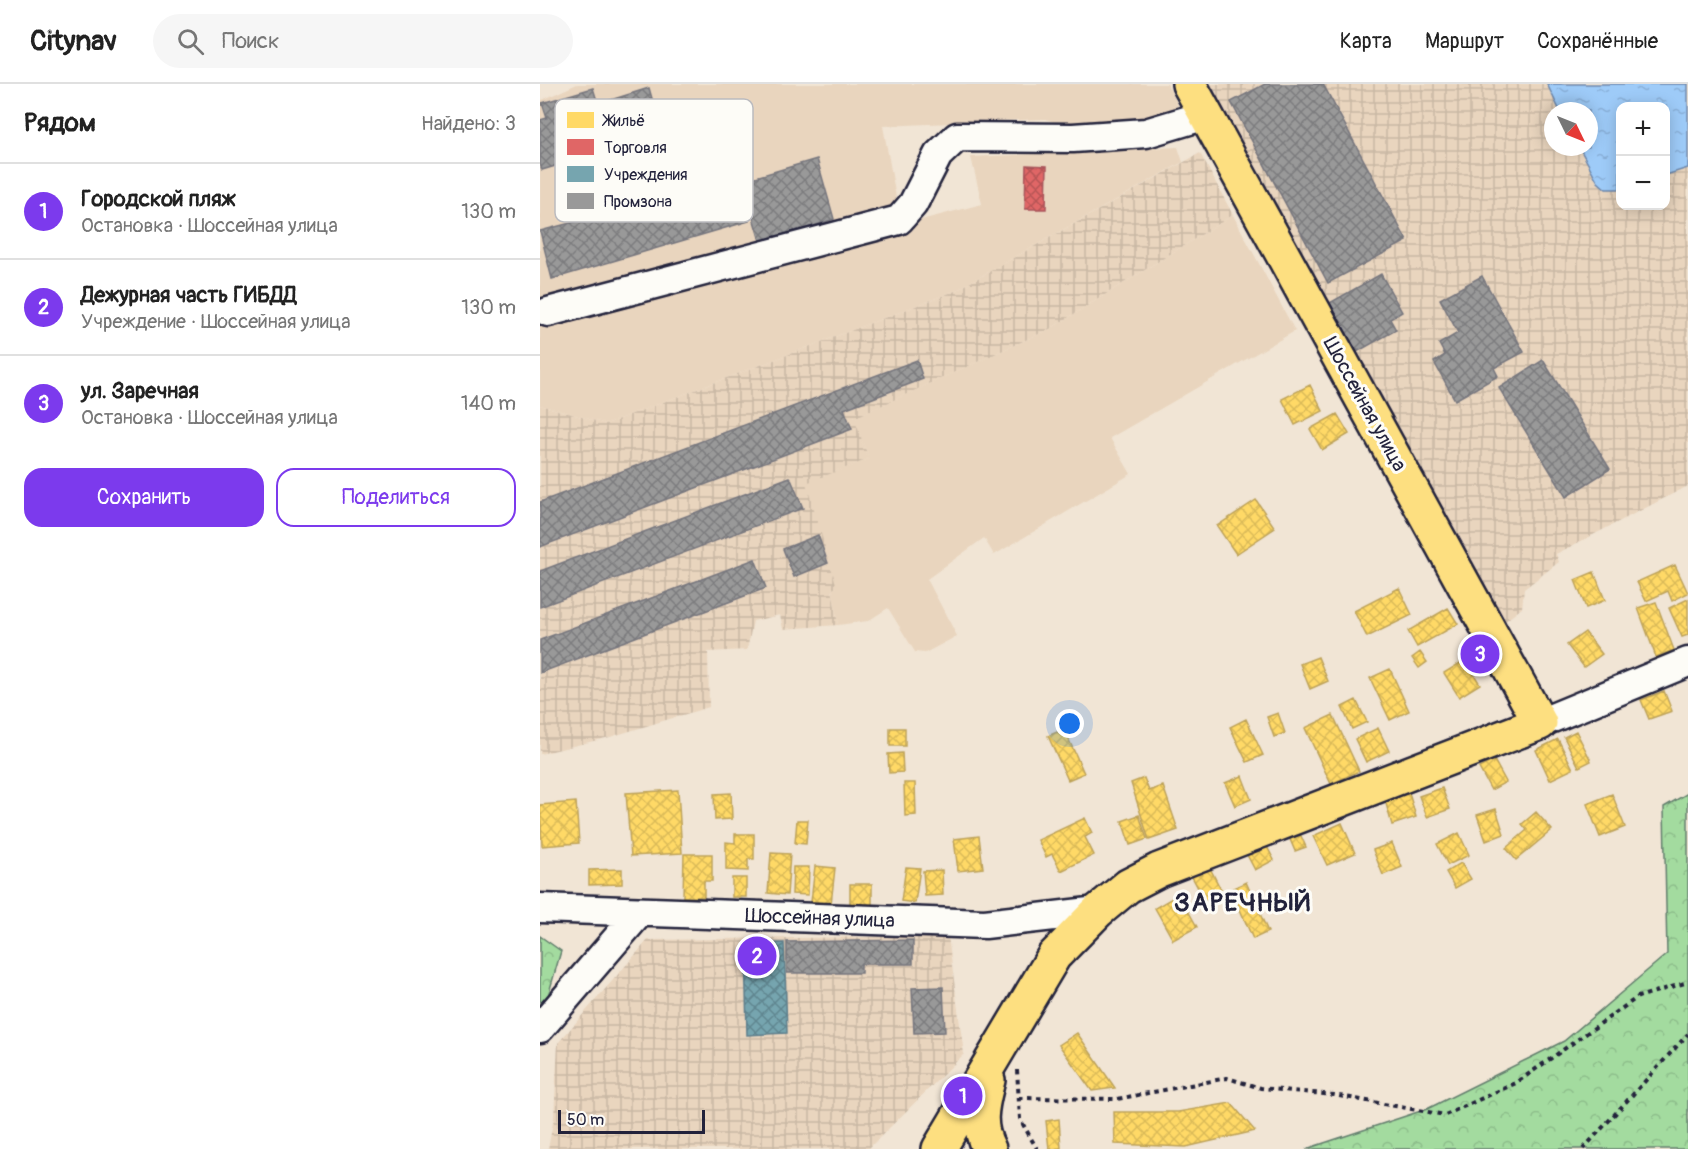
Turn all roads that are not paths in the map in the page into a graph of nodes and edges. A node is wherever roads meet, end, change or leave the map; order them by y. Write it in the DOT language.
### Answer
graph roads {
  1 [pos="1189,84"];
  2 [pos="1206,115"];
  3 [pos="548,312"];
  4 [pos="1688,662"];
  5 [pos="1540,723"];
  6 [pos="540,908"];
  7 [pos="1098,911"];
  8 [pos="640,912"];
  9 [pos="540,1028"];
  10 [pos="1005,1061"];
  11 [pos="947,1144"];
  12 [pos="989,1149"];
  1 -- 2 [label="main road, Шоссейная улица"];
  2 -- 3 [label="street"];
  2 -- 5 [label="main road, Шоссейная улица"];
  4 -- 5 [label="street"];
  5 -- 7 [label="main road"];
  6 -- 8 [label="street, Шоссейная улица"];
  7 -- 8 [label="street, Шоссейная улица"];
  7 -- 10 [label="main road"];
  8 -- 9 [label="street"];
  10 -- 11 [label="main road"];
  10 -- 12 [label="main road"];
}
